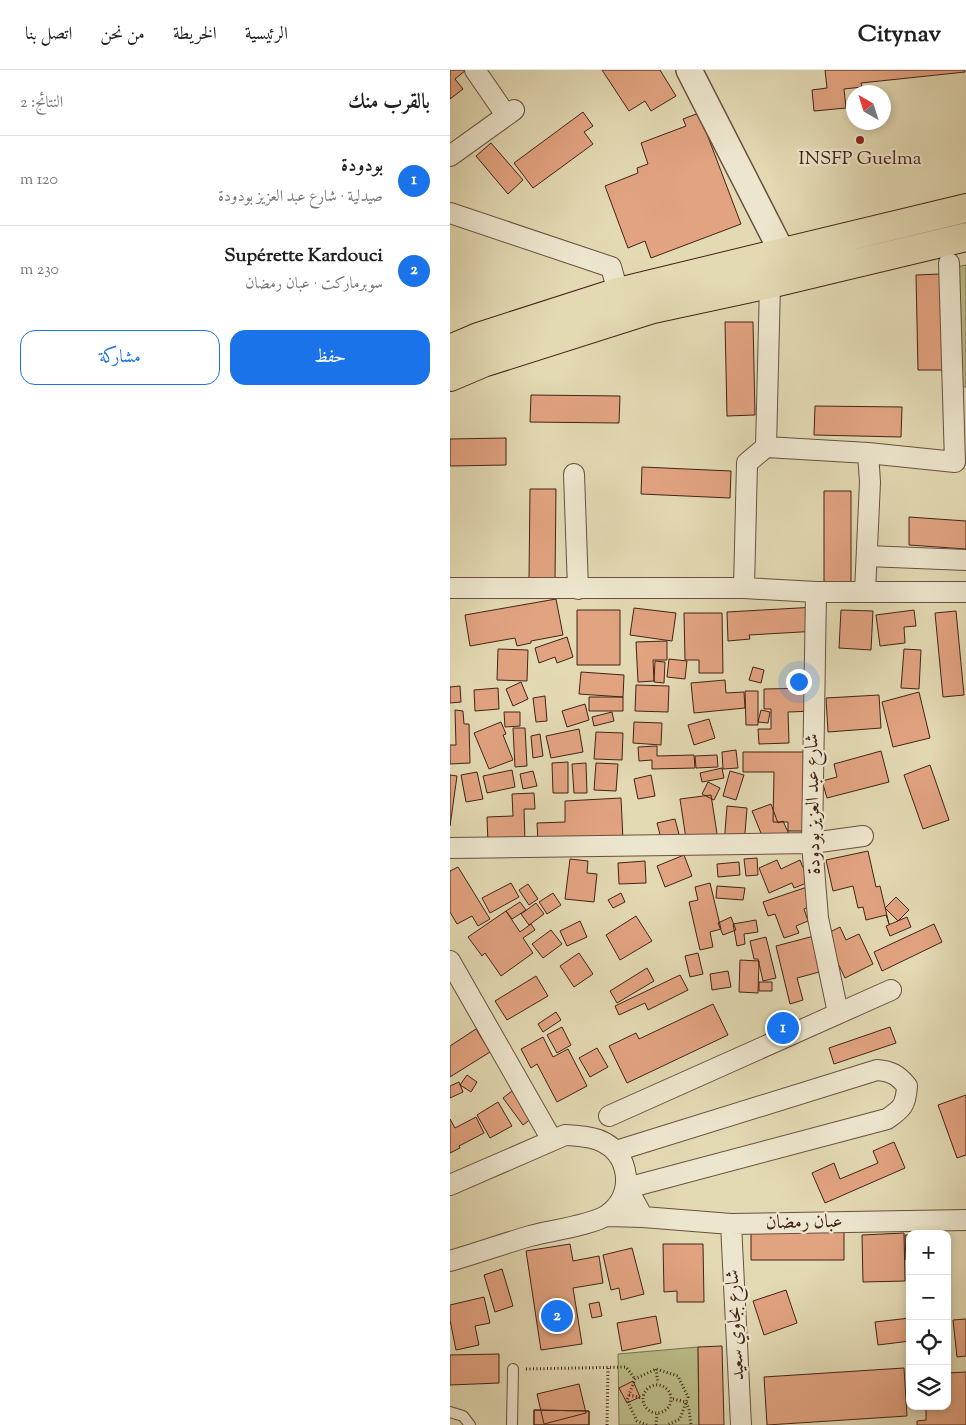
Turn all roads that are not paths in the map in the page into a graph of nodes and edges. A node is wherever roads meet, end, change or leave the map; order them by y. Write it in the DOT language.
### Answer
graph roads {
  1 [pos="475,70"];
  2 [pos="689,70"];
  3 [pos="450,156"];
  4 [pos="966,208"];
  5 [pos="450,213"];
  6 [pos="966,237"];
  7 [pos="782,252"];
  8 [pos="949,264"];
  9 [pos="770,284"];
  10 [pos="618,292"];
  11 [pos="450,349"];
  12 [pos="450,377"];
  13 [pos="960,437"];
  14 [pos="766,447"];
  15 [pos="868,453"];
  16 [pos="574,474"];
  17 [pos="867,556"];
  18 [pos="966,560"];
  19 [pos="450,588"];
  20 [pos="744,588"];
  21 [pos="578,589"];
  22 [pos="816,592"];
  23 [pos="865,592"];
  24 [pos="966,592"];
  25 [pos="863,836"];
  26 [pos="812,843"];
  27 [pos="450,848"];
  28 [pos="450,961"];
  29 [pos="891,990"];
  30 [pos="838,1013"];
  31 [pos="609,1116"];
  32 [pos="559,1137"];
  33 [pos="610,1146"];
  34 [pos="450,1185"];
  35 [pos="627,1188"];
  36 [pos="606,1216"];
  37 [pos="643,1218"];
  38 [pos="966,1220"];
  39 [pos="731,1224"];
  40 [pos="450,1261"];
  41 [pos="513,1369"];
  42 [pos="450,1412"];
  43 [pos="470,1425"];
  44 [pos="512,1425"];
  45 [pos="741,1425"];
  1 -- 3 [label="street"];
  2 -- 7 [label="street"];
  4 -- 7 [label="highway"];
  5 -- 10 [label="street"];
  6 -- 9 [label="highway"];
  7 -- 10 [label="highway"];
  8 -- 13 [label="street"];
  9 -- 12 [label="highway"];
  9 -- 14 [label="street"];
  10 -- 11 [label="highway"];
  13 -- 15 [label="street"];
  14 -- 15 [label="street"];
  14 -- 20 [label="street"];
  15 -- 17 [label="street"];
  16 -- 21 [label="street"];
  17 -- 18 [label="street"];
  17 -- 23 [label="street"];
  19 -- 21 [label="street"];
  20 -- 21 [label="street"];
  20 -- 22 [label="street"];
  22 -- 23 [label="street"];
  22 -- 26 [label="street, شارع عبد العزيز بودودة"];
  23 -- 24 [label="street"];
  25 -- 26 [label="street"];
  26 -- 27 [label="street"];
  26 -- 30 [label="street, شارع عبد العزيز بودودة"];
  28 -- 32 [label="street"];
  29 -- 30 [label="street"];
  30 -- 31 [label="street"];
  31 -- 32 [label="street"];
  31 -- 33 [label="street"];
  32 -- 33 [label="street"];
  32 -- 34 [label="street"];
  33 -- 35 [label="street"];
  33 -- 35 [label="street"];
  35 -- 36 [label="street"];
  35 -- 37 [label="street"];
  36 -- 37 [label="street, عبان رمضان"];
  36 -- 40 [label="street"];
  37 -- 39 [label="street, عبان رمضان"];
  38 -- 39 [label="street, عبان رمضان"];
  39 -- 45 [label="street, شارع بجاوي سعيد"];
  41 -- 44 [label="lane"];
  42 -- 43 [label="lane"];
}
